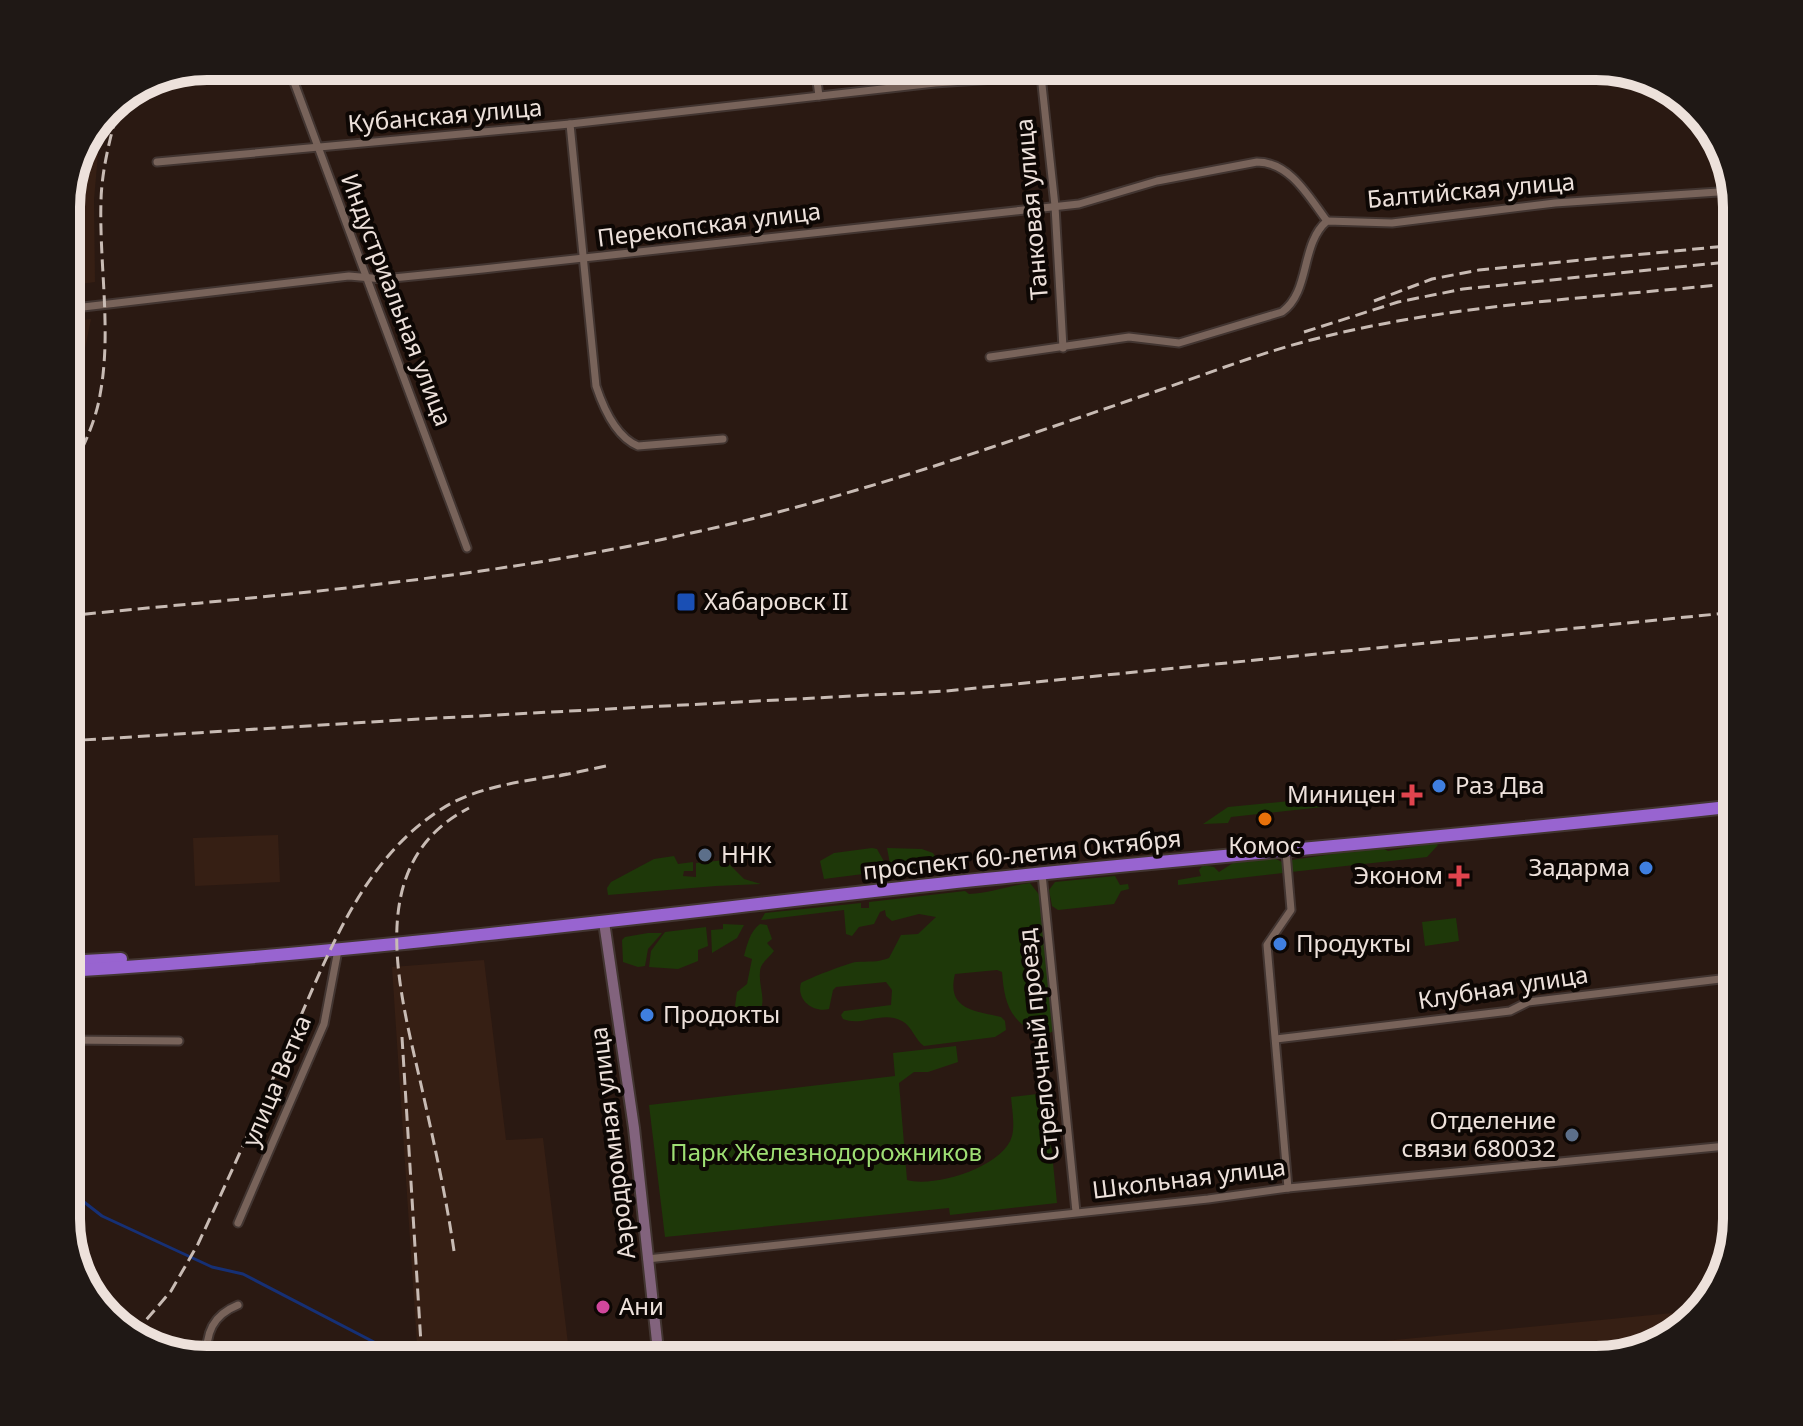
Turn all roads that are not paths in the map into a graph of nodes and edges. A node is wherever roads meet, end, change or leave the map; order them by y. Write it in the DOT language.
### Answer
graph roads {
  1 [pos="293,80"];
  2 [pos="817,80"];
  3 [pos="980,80"];
  4 [pos="1041,80"];
  5 [pos="819,96"];
  6 [pos="570,124"];
  7 [pos="317,147"];
  8 [pos="157,162"];
  9 [pos="1722,192"];
  10 [pos="1055,206"];
  11 [pos="1327,221"];
  12 [pos="582,259"];
  13 [pos="365,276"];
  14 [pos="80,307"];
  15 [pos="1063,348"];
  16 [pos="990,357"];
  17 [pos="723,439"];
  18 [pos="467,548"];
  19 [pos="1723,807"];
  20 [pos="1286,852"];
  21 [pos="1042,874"];
  22 [pos="604,922"];
  23 [pos="338,950"];
  24 [pos="312,951"];
  25 [pos="80,961"];
  26 [pos="80,970"];
  27 [pos="1723,979"];
  28 [pos="1276,1039"];
  29 [pos="80,1040"];
  30 [pos="179,1041"];
  31 [pos="1723,1146"];
  32 [pos="1288,1188"];
  33 [pos="1076,1212"];
  34 [pos="238,1223"];
  35 [pos="647,1259"];
  36 [pos="238,1305"];
  37 [pos="207,1346"];
  38 [pos="657,1346"];
  1 -- 7 [label="street, Индустриальная улица"];
  2 -- 5 [label="street"];
  3 -- 5 [label="street, Кубанская улица"];
  4 -- 10 [label="street, Танковая улица"];
  5 -- 6 [label="street, Кубанская улица"];
  6 -- 7 [label="street, Кубанская улица"];
  6 -- 12 [label="street"];
  7 -- 8 [label="street, Кубанская улица"];
  7 -- 13 [label="street, Индустриальная улица"];
  9 -- 11 [label="street, Балтийская улица"];
  10 -- 11 [label="street, Перекопская улица"];
  10 -- 12 [label="street, Перекопская улица"];
  10 -- 15 [label="street, Танковая улица"];
  11 -- 15 [label="street"];
  12 -- 13 [label="street, Перекопская улица"];
  12 -- 17 [label="street"];
  13 -- 14 [label="street, Перекопская улица"];
  13 -- 18 [label="street, Индустриальная улица"];
  15 -- 16 [label="street"];
  19 -- 20 [label="highway, проспект 60-летия Октября"];
  20 -- 21 [label="highway, проспект 60-летия Октября"];
  20 -- 28 [label="street"];
  21 -- 22 [label="highway, проспект 60-летия Октября"];
  21 -- 33 [label="street, Стрелочный проезд"];
  22 -- 23 [label="highway, проспект 60-летия Октября"];
  22 -- 35 [label="street, Аэродромная улица"];
  23 -- 24 [label="highway, проспект 60-летия Октября"];
  23 -- 34 [label="street, улица Ветка"];
  24 -- 25 [label="highway, проспект 60-летия Октября"];
  24 -- 26 [label="highway, проспект 60-летия Октября"];
  27 -- 28 [label="street, Клубная улица"];
  28 -- 32 [label="street"];
  29 -- 30 [label="street"];
  31 -- 32 [label="street, Школьная улица"];
  32 -- 33 [label="street, Школьная улица"];
  33 -- 35 [label="street, Школьная улица"];
  35 -- 38 [label="street, Аэродромная улица"];
  36 -- 37 [label="street"];
}
